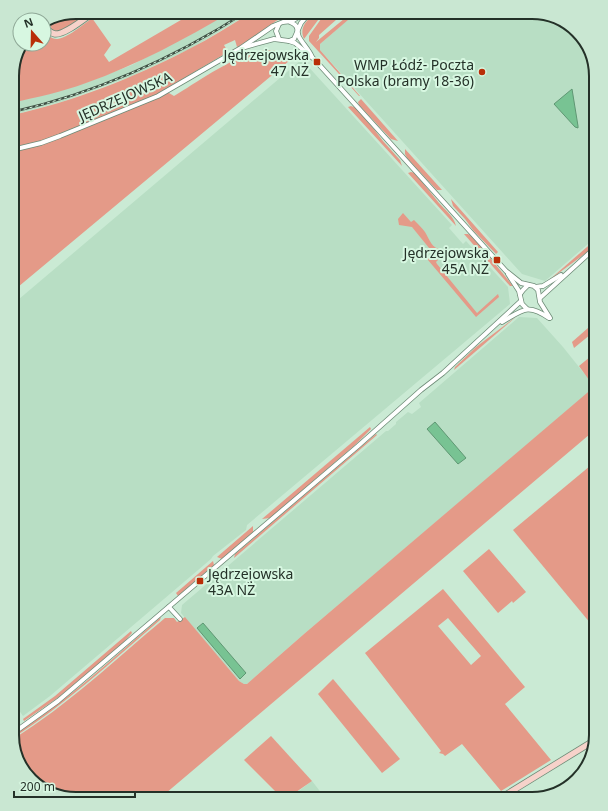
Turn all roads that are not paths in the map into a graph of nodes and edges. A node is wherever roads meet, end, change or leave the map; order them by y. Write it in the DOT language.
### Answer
graph roads {
  1 [pos="84,19"];
  2 [pos="294,19"];
  3 [pos="305,19"];
  4 [pos="289,22"];
  5 [pos="280,23"];
  6 [pos="299,30"];
  7 [pos="52,33"];
  8 [pos="279,39"];
  9 [pos="289,41"];
  10 [pos="241,48"];
  11 [pos="314,59"];
  12 [pos="19,148"];
  13 [pos="589,253"];
  14 [pos="572,268"];
  15 [pos="506,271"];
  16 [pos="528,285"];
  17 [pos="535,287"];
  18 [pos="520,294"];
  19 [pos="540,300"];
  20 [pos="521,301"];
  21 [pos="528,309"];
  22 [pos="534,309"];
  23 [pos="493,328"];
  24 [pos="169,607"];
  25 [pos="180,619"];
  26 [pos="19,729"];
  27 [pos="588,744"];
  28 [pos="510,792"];
  1 -- 7 [label="street"];
  2 -- 4 [label="street, JĘDRZEJOWSKA"];
  3 -- 6 [label="street"];
  4 -- 5 [label="street, JĘDRZEJOWSKA"];
  4 -- 6 [label="street"];
  5 -- 8 [label="street"];
  5 -- 10 [label="street, JĘDRZEJOWSKA"];
  6 -- 9 [label="street"];
  6 -- 11 [label="street"];
  8 -- 9 [label="street, JĘDRZEJOWSKA"];
  8 -- 10 [label="street, JĘDRZEJOWSKA"];
  9 -- 11 [label="street"];
  10 -- 12 [label="street, JĘDRZEJOWSKA"];
  11 -- 15 [label="street"];
  13 -- 14 [label="street"];
  14 -- 17 [label="street"];
  14 -- 19 [label="street"];
  15 -- 16 [label="street"];
  15 -- 18 [label="street"];
  16 -- 17 [label="street"];
  16 -- 18 [label="street"];
  17 -- 19 [label="street"];
  18 -- 20 [label="street"];
  19 -- 22 [label="street"];
  19 -- 22 [label="street"];
  20 -- 21 [label="street"];
  20 -- 23 [label="street"];
  21 -- 22 [label="street"];
  21 -- 23 [label="street"];
  23 -- 24 [label="street"];
  24 -- 25 [label="street"];
  24 -- 26 [label="street"];
  27 -- 28 [label="street"];
}
